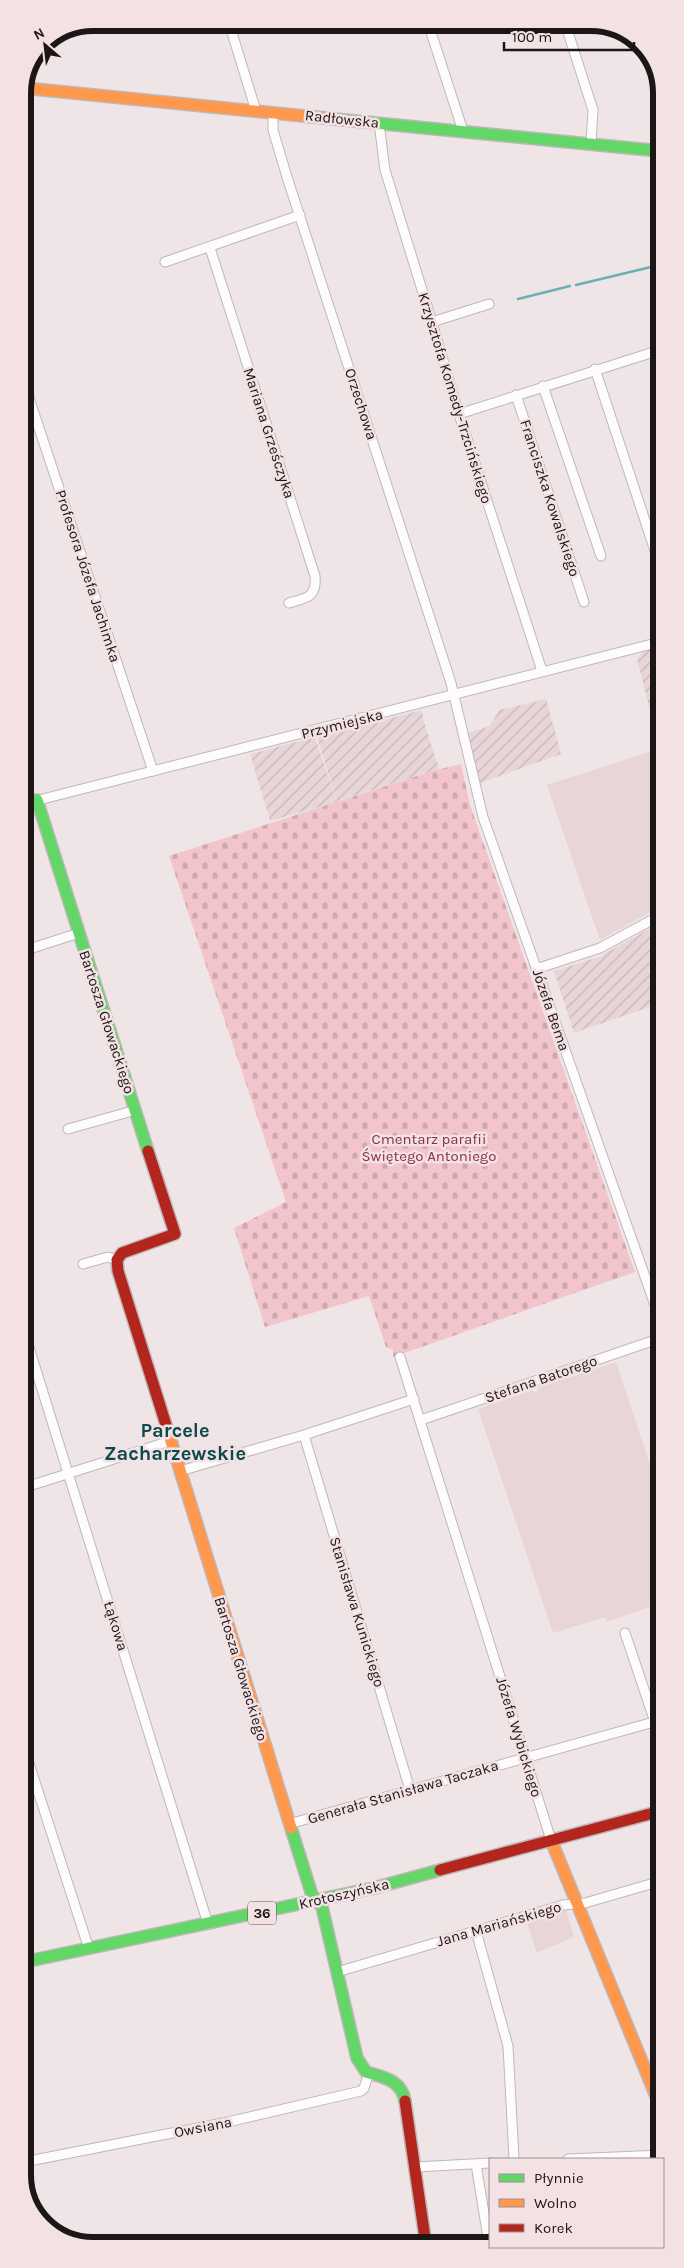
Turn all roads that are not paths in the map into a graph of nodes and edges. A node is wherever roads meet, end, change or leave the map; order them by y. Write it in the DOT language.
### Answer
graph roads {
  1 [pos="231,31"];
  2 [pos="431,31"];
  3 [pos="567,31"];
  4 [pos="31,89"];
  5 [pos="256,111"];
  6 [pos="273,112"];
  7 [pos="379,123"];
  8 [pos="463,132"];
  9 [pos="591,144"];
  10 [pos="653,150"];
  11 [pos="300,215"];
  12 [pos="210,248"];
  13 [pos="165,262"];
  14 [pos="489,304"];
  15 [pos="432,322"];
  16 [pos="653,352"];
  17 [pos="596,369"];
  18 [pos="543,386"];
  19 [pos="516,395"];
  20 [pos="31,404"];
  21 [pos="459,414"];
  22 [pos="653,544"];
  23 [pos="601,556"];
  24 [pos="584,602"];
  25 [pos="289,603"];
  26 [pos="653,644"];
  27 [pos="542,670"];
  28 [pos="454,695"];
  29 [pos="153,771"];
  30 [pos="37,800"];
  31 [pos="31,802"];
  32 [pos="653,919"];
  33 [pos="79,934"];
  34 [pos="31,948"];
  35 [pos="536,969"];
  36 [pos="136,1110"];
  37 [pos="68,1129"];
  38 [pos="117,1260"];
  39 [pos="83,1264"];
  40 [pos="653,1299"];
  41 [pos="653,1341"];
  42 [pos="31,1353"];
  43 [pos="400,1357"];
  44 [pos="414,1399"];
  45 [pos="421,1420"];
  46 [pos="304,1435"];
  47 [pos="170,1441"];
  48 [pos="180,1471"];
  49 [pos="69,1473"];
  50 [pos="31,1486"];
  51 [pos="625,1633"];
  52 [pos="653,1708"];
  53 [pos="653,1722"];
  54 [pos="526,1758"];
  55 [pos="31,1770"];
  56 [pos="410,1790"];
  57 [pos="653,1813"];
  58 [pos="289,1824"];
  59 [pos="550,1840"];
  60 [pos="653,1884"];
  61 [pos="316,1901"];
  62 [pos="576,1904"];
  63 [pos="208,1924"];
  64 [pos="476,1931"];
  65 [pos="89,1949"];
  66 [pos="31,1961"];
  67 [pos="337,1972"];
  68 [pos="369,2073"];
  69 [pos="653,2087"];
  70 [pos="653,2155"];
  71 [pos="514,2158"];
  72 [pos="599,2158"];
  73 [pos="31,2161"];
  74 [pos="489,2163"];
  75 [pos="476,2164"];
  76 [pos="415,2167"];
  77 [pos="425,2237"];
  78 [pos="488,2237"];
  1 -- 5 [label="street"];
  2 -- 8 [label="street"];
  3 -- 9 [label="street"];
  4 -- 5 [label="street, Radłowska"];
  5 -- 6 [label="street, Radłowska"];
  6 -- 7 [label="street, Radłowska"];
  6 -- 11 [label="street, Orzechowa"];
  7 -- 8 [label="street, Radłowska"];
  7 -- 15 [label="street, Krzysztofa Komedy-Trzcińskiego"];
  8 -- 9 [label="street, Radłowska"];
  9 -- 10 [label="street, Radłowska"];
  11 -- 12 [label="street"];
  11 -- 28 [label="street, Orzechowa"];
  12 -- 13 [label="street"];
  12 -- 25 [label="street, Mariana Grześczyka"];
  14 -- 15 [label="street"];
  15 -- 21 [label="street, Krzysztofa Komedy-Trzcińskiego"];
  16 -- 17 [label="street"];
  17 -- 18 [label="street"];
  17 -- 22 [label="street"];
  18 -- 19 [label="street"];
  18 -- 23 [label="street"];
  19 -- 21 [label="street"];
  19 -- 24 [label="street, Franciszka Kowalskiego"];
  20 -- 29 [label="street, Profesora Józefa Jachimka"];
  21 -- 27 [label="street, Krzysztofa Komedy-Trzcińskiego"];
  26 -- 27 [label="street, Przymiejska"];
  27 -- 28 [label="street, Przymiejska"];
  28 -- 29 [label="street, Przymiejska"];
  28 -- 35 [label="street, Józefa Bema"];
  29 -- 30 [label="street, Przymiejska"];
  30 -- 31 [label="street, Przymiejska"];
  30 -- 33 [label="street, Bartosza Głowackiego"];
  32 -- 35 [label="street"];
  33 -- 34 [label="street, Bartosza Głowackiego"];
  33 -- 36 [label="street, Bartosza Głowackiego"];
  35 -- 40 [label="street, Józefa Bema"];
  36 -- 37 [label="street, Bartosza Głowackiego"];
  36 -- 38 [label="street, Bartosza Głowackiego"];
  38 -- 39 [label="street"];
  38 -- 47 [label="street, Bartosza Głowackiego"];
  41 -- 45 [label="street, Stefana Batorego"];
  42 -- 49 [label="street, Łąkowa"];
  43 -- 44 [label="street, Józefa Wybickiego"];
  44 -- 45 [label="street, Józefa Wybickiego"];
  44 -- 46 [label="street"];
  45 -- 54 [label="street, Józefa Wybickiego"];
  46 -- 48 [label="street"];
  46 -- 56 [label="street, Stanisława Kunickiego"];
  47 -- 48 [label="street, Bartosza Głowackiego"];
  47 -- 49 [label="street"];
  48 -- 58 [label="street, Bartosza Głowackiego"];
  49 -- 50 [label="street"];
  49 -- 63 [label="street, Łąkowa"];
  51 -- 52 [label="street"];
  53 -- 54 [label="street, Generała Stanisława Taczaka"];
  54 -- 56 [label="street, Generała Stanisława Taczaka"];
  54 -- 59 [label="street, Józefa Wybickiego"];
  55 -- 65 [label="street"];
  56 -- 58 [label="street, Generała Stanisława Taczaka"];
  57 -- 59 [label="street, Krotoszyńska / 36"];
  58 -- 61 [label="street, Bartosza Głowackiego"];
  59 -- 61 [label="street, Krotoszyńska / 36"];
  59 -- 62 [label="street, Józefa Wybickiego"];
  60 -- 62 [label="street, Jana Mariańskiego"];
  61 -- 63 [label="street, Krotoszyńska / 36"];
  61 -- 67 [label="street, Bartosza Głowackiego"];
  62 -- 64 [label="street, Jana Mariańskiego"];
  62 -- 69 [label="street, Józefa Wybickiego"];
  63 -- 65 [label="street, Krotoszyńska / 36"];
  64 -- 67 [label="street, Jana Mariańskiego"];
  64 -- 71 [label="street"];
  65 -- 66 [label="street, Krotoszyńska / 36"];
  67 -- 68 [label="street, Bartosza Głowackiego"];
  68 -- 73 [label="street, Owsiana"];
  68 -- 76 [label="street"];
  70 -- 72 [label="street"];
  74 -- 75 [label="street"];
  75 -- 76 [label="street"];
  75 -- 78 [label="street"];
  76 -- 77 [label="street"];
}
